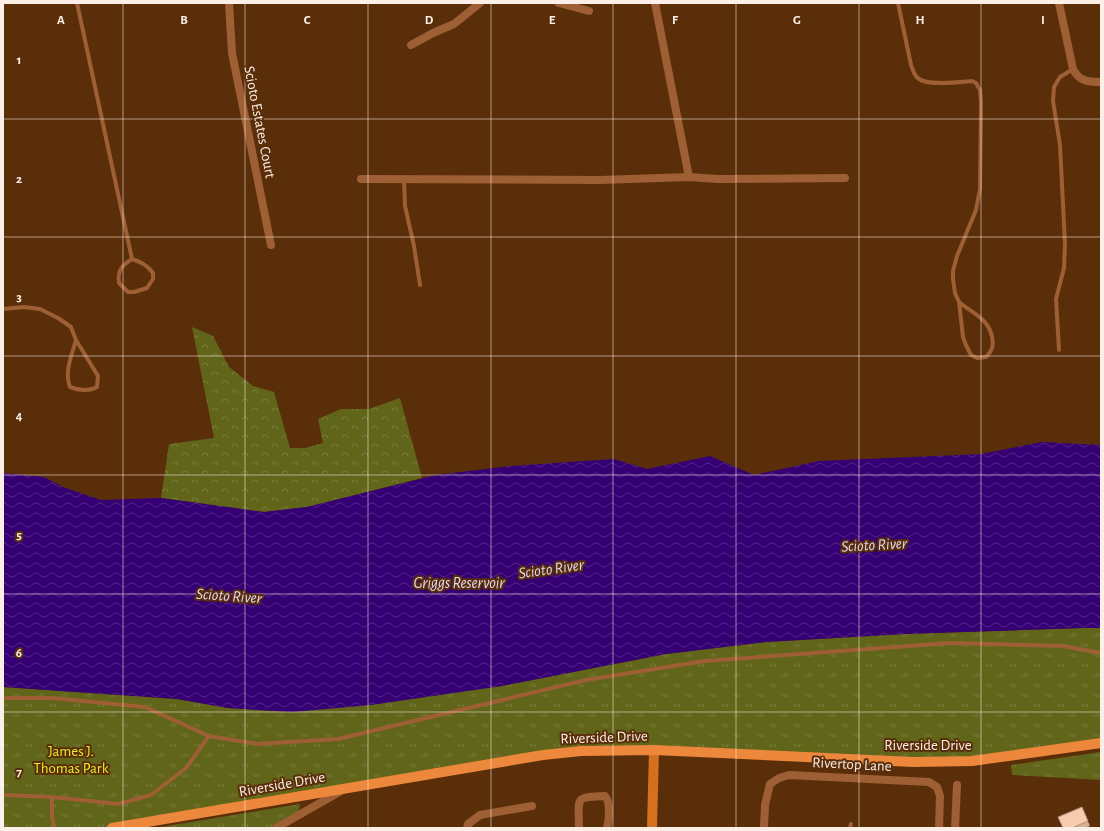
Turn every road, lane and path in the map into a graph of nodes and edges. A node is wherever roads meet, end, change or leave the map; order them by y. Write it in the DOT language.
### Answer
graph roads {
  1 [pos="77,3"];
  2 [pos="229,3"];
  3 [pos="480,3"];
  4 [pos="559,3"];
  5 [pos="655,3"];
  6 [pos="898,3"];
  7 [pos="1059,3"];
  8 [pos="589,11"];
  9 [pos="411,45"];
  10 [pos="1073,69"];
  11 [pos="1101,82"];
  12 [pos="689,177"];
  13 [pos="845,178"];
  14 [pos="361,179"];
  15 [pos="404,179"];
  16 [pos="271,245"];
  17 [pos="132,260"];
  18 [pos="420,285"];
  19 [pos="959,302"];
  20 [pos="3,309"];
  21 [pos="76,340"];
  22 [pos="1059,350"];
  23 [pos="1101,653"];
  24 [pos="3,698"];
  25 [pos="209,736"];
  26 [pos="1101,743"];
  27 [pos="654,750"];
  28 [pos="957,785"];
  29 [pos="347,788"];
  30 [pos="3,795"];
  31 [pos="52,797"];
  32 [pos="532,806"];
  33 [pos="54,828"];
  34 [pos="112,828"];
  35 [pos="276,828"];
  36 [pos="467,828"];
  37 [pos="579,828"];
  38 [pos="608,828"];
  39 [pos="652,828"];
  40 [pos="764,828"];
  41 [pos="939,828"];
  42 [pos="955,828"];
  1 -- 17 [label="lane"];
  2 -- 16 [label="street, Scioto Estates Court"];
  3 -- 9 [label="street"];
  4 -- 8 [label="street"];
  5 -- 12 [label="street"];
  6 -- 19 [label="lane"];
  7 -- 10 [label="street"];
  10 -- 11 [label="street"];
  10 -- 22 [label="lane"];
  12 -- 13 [label="street"];
  12 -- 15 [label="street"];
  14 -- 15 [label="street"];
  15 -- 18 [label="lane"];
  17 -- 17 [label="lane"];
  19 -- 19 [label="lane"];
  20 -- 21 [label="lane"];
  21 -- 21 [label="lane"];
  23 -- 25 [label="lane"];
  24 -- 25 [label="lane"];
  25 -- 31 [label="lane"];
  26 -- 27 [label="main road, Riverside Drive"];
  27 -- 29 [label="main road, Riverside Drive"];
  27 -- 39 [label="main road"];
  28 -- 42 [label="street"];
  29 -- 34 [label="main road, Riverside Drive"];
  29 -- 35 [label="street"];
  30 -- 31 [label="lane"];
  31 -- 33 [label="lane"];
  32 -- 36 [label="street"];
  37 -- 38 [label="street"];
  40 -- 41 [label="street, Rivertop Lane"];
}
